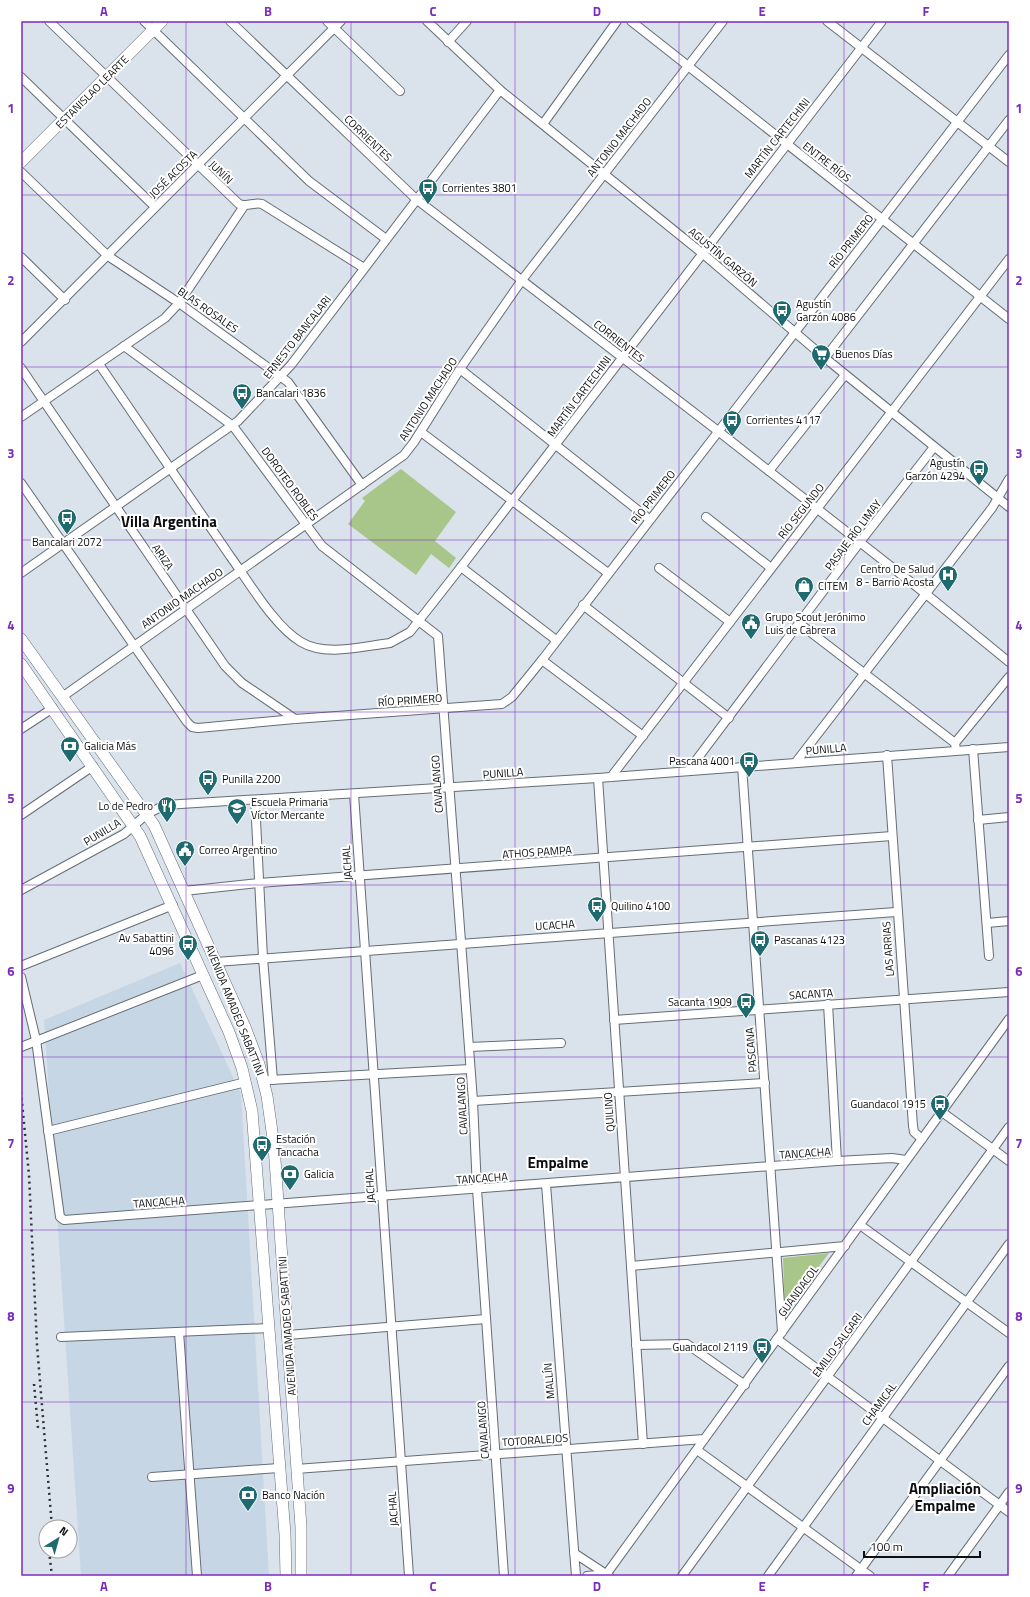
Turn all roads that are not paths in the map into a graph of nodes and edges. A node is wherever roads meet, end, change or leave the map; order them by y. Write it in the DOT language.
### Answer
graph roads {
  1 [pos="49,21"];
  2 [pos="144,21"];
  3 [pos="162,21"];
  4 [pos="230,21"];
  5 [pos="327,21"];
  6 [pos="341,21"];
  7 [pos="427,21"];
  8 [pos="467,21"];
  9 [pos="617,21"];
  10 [pos="631,21"];
  11 [pos="723,21"];
  12 [pos="827,21"];
  13 [pos="882,21"];
  14 [pos="334,28"];
  15 [pos="153,30"];
  16 [pos="448,42"];
  17 [pos="861,48"];
  18 [pos="1009,55"];
  19 [pos="688,66"];
  20 [pos="287,74"];
  21 [pos="21,76"];
  22 [pos="108,76"];
  23 [pos="500,90"];
  24 [pos="400,91"];
  25 [pos="244,118"];
  26 [pos="65,119"];
  27 [pos="1009,120"];
  28 [pos="958,122"];
  29 [pos="543,124"];
  30 [pos="786,144"];
  31 [pos="989,146"];
  32 [pos="21,162"];
  33 [pos="1009,162"];
  34 [pos="198,164"];
  35 [pos="21,172"];
  36 [pos="605,174"];
  37 [pos="416,199"];
  38 [pos="244,206"];
  39 [pos="155,208"];
  40 [pos="882,219"];
  41 [pos="386,239"];
  42 [pos="913,244"];
  43 [pos="702,253"];
  44 [pos="108,256"];
  45 [pos="21,257"];
  46 [pos="1009,259"];
  47 [pos="364,268"];
  48 [pos="522,280"];
  49 [pos="980,297"];
  50 [pos="65,300"];
  51 [pos="179,303"];
  52 [pos="1009,319"];
  53 [pos="795,332"];
  54 [pos="21,342"];
  55 [pos="124,346"];
  56 [pos="622,358"];
  57 [pos="825,358"];
  58 [pos="99,364"];
  59 [pos="21,368"];
  60 [pos="460,369"];
  61 [pos="845,375"];
  62 [pos="282,377"];
  63 [pos="44,401"];
  64 [pos="892,412"];
  65 [pos="21,417"];
  66 [pos="233,426"];
  67 [pos="718,431"];
  68 [pos="421,432"];
  69 [pos="556,445"];
  70 [pos="934,447"];
  71 [pos="170,470"];
  72 [pos="769,471"];
  73 [pos="1009,479"];
  74 [pos="21,483"];
  75 [pos="362,485"];
  76 [pos="998,498"];
  77 [pos="512,501"];
  78 [pos="116,507"];
  79 [pos="1009,507"];
  80 [pos="817,509"];
  81 [pos="706,517"];
  82 [pos="649,520"];
  83 [pos="306,525"];
  84 [pos="860,542"];
  85 [pos="63,544"];
  86 [pos="461,567"];
  87 [pos="659,568"];
  88 [pos="771,568"];
  89 [pos="241,570"];
  90 [pos="21,573"];
  91 [pos="608,573"];
  92 [pos="926,594"];
  93 [pos="583,605"];
  94 [pos="185,609"];
  95 [pos="419,620"];
  96 [pos="730,622"];
  97 [pos="800,624"];
  98 [pos="438,636"];
  99 [pos="21,639"];
  100 [pos="556,640"];
  101 [pos="134,646"];
  102 [pos="542,660"];
  103 [pos="1009,662"];
  104 [pos="21,664"];
  105 [pos="865,673"];
  106 [pos="1009,677"];
  107 [pos="683,683"];
  108 [pos="62,697"];
  109 [pos="53,708"];
  110 [pos="443,709"];
  111 [pos="729,718"];
  112 [pos="295,719"];
  113 [pos="21,730"];
  114 [pos="642,736"];
  115 [pos="956,746"];
  116 [pos="1009,746"];
  117 [pos="973,749"];
  118 [pos="887,755"];
  119 [pos="796,762"];
  120 [pos="93,766"];
  121 [pos="742,766"];
  122 [pos="688,771"];
  123 [pos="611,777"];
  124 [pos="598,778"];
  125 [pos="448,787"];
  126 [pos="354,794"];
  127 [pos="255,800"];
  128 [pos="147,814"];
  129 [pos="21,815"];
  130 [pos="1009,817"];
  131 [pos="978,820"];
  132 [pos="133,824"];
  133 [pos="892,836"];
  134 [pos="748,847"];
  135 [pos="603,858"];
  136 [pos="455,869"];
  137 [pos="359,876"];
  138 [pos="259,883"];
  139 [pos="21,890"];
  140 [pos="184,891"];
  141 [pos="173,905"];
  142 [pos="896,912"];
  143 [pos="1009,921"];
  144 [pos="753,922"];
  145 [pos="987,923"];
  146 [pos="608,933"];
  147 [pos="460,943"];
  148 [pos="364,950"];
  149 [pos="989,956"];
  150 [pos="263,958"];
  151 [pos="216,962"];
  152 [pos="21,966"];
  153 [pos="202,975"];
  154 [pos="21,977"];
  155 [pos="1009,992"];
  156 [pos="903,999"];
  157 [pos="828,1004"];
  158 [pos="759,1009"];
  159 [pos="1009,1019"];
  160 [pos="614,1020"];
  161 [pos="36,1040"];
  162 [pos="561,1043"];
  163 [pos="21,1046"];
  164 [pos="469,1047"];
  165 [pos="470,1069"];
  166 [pos="373,1073"];
  167 [pos="268,1080"];
  168 [pos="246,1082"];
  169 [pos="764,1082"];
  170 [pos="619,1092"];
  171 [pos="473,1101"];
  172 [pos="942,1112"];
  173 [pos="1009,1127"];
  174 [pos="48,1131"];
  175 [pos="922,1139"];
  176 [pos="993,1149"];
  177 [pos="906,1160"];
  178 [pos="837,1161"];
  179 [pos="1009,1161"];
  180 [pos="770,1166"];
  181 [pos="625,1178"];
  182 [pos="546,1184"];
  183 [pos="477,1189"];
  184 [pos="382,1196"];
  185 [pos="279,1204"];
  186 [pos="261,1205"];
  187 [pos="860,1225"];
  188 [pos="1009,1244"];
  189 [pos="845,1246"];
  190 [pos="776,1252"];
  191 [pos="911,1262"];
  192 [pos="631,1266"];
  193 [pos="967,1303"];
  194 [pos="486,1320"];
  195 [pos="391,1327"];
  196 [pos="269,1328"];
  197 [pos="178,1332"];
  198 [pos="782,1332"];
  199 [pos="1009,1333"];
  200 [pos="288,1335"];
  201 [pos="61,1337"];
  202 [pos="777,1339"];
  203 [pos="636,1345"];
  204 [pos="1009,1366"];
  205 [pos="827,1377"];
  206 [pos="745,1384"];
  207 [pos="882,1418"];
  208 [pos="704,1439"];
  209 [pos="643,1444"];
  210 [pos="566,1449"];
  211 [pos="697,1450"];
  212 [pos="495,1454"];
  213 [pos="401,1461"];
  214 [pos="940,1461"];
  215 [pos="279,1468"];
  216 [pos="296,1469"];
  217 [pos="189,1474"];
  218 [pos="152,1476"];
  219 [pos="746,1488"];
  220 [pos="1009,1492"];
  221 [pos="1000,1505"];
  222 [pos="1009,1512"];
  223 [pos="802,1528"];
  224 [pos="574,1553"];
  225 [pos="858,1573"];
  226 [pos="607,1575"];
  227 [pos="197,1576"];
  228 [pos="286,1576"];
  229 [pos="301,1576"];
  230 [pos="409,1576"];
  231 [pos="504,1576"];
  232 [pos="576,1576"];
  233 [pos="587,1576"];
  234 [pos="682,1576"];
  235 [pos="768,1576"];
  236 [pos="870,1576"];
  237 [pos="948,1576"];
  1 -- 22 [label="street, JUNÍN"];
  2 -- 15 [label="street"];
  3 -- 15 [label="main road, ESTANISLAO LEARTE"];
  4 -- 20 [label="street, CORRIENTES"];
  5 -- 14 [label="street"];
  6 -- 14 [label="street, JOSÉ ACOSTA"];
  7 -- 16 [label="street, AGUSTÍN GARZÓN"];
  8 -- 16 [label="street"];
  9 -- 29 [label="street"];
  10 -- 19 [label="street, ENTRE RÍOS"];
  11 -- 19 [label="street, ANTONIO MACHADO"];
  12 -- 17 [label="street"];
  13 -- 17 [label="street, MARTÍN CARTECHINI"];
  14 -- 20 [label="street, JOSÉ ACOSTA"];
  14 -- 24 [label="street"];
  15 -- 22 [label="main road, ESTANISLAO LEARTE"];
  15 -- 25 [label="street"];
  16 -- 23 [label="street, AGUSTÍN GARZÓN"];
  17 -- 28 [label="street"];
  17 -- 30 [label="street, MARTÍN CARTECHINI"];
  18 -- 28 [label="street, RÍO PRIMERO"];
  19 -- 30 [label="street, ENTRE RÍOS"];
  19 -- 36 [label="street, ANTONIO MACHADO"];
  20 -- 25 [label="street, JOSÉ ACOSTA"];
  20 -- 37 [label="street, CORRIENTES"];
  21 -- 26 [label="street"];
  22 -- 26 [label="main road, ESTANISLAO LEARTE"];
  22 -- 34 [label="street, JUNÍN"];
  23 -- 29 [label="street, AGUSTÍN GARZÓN"];
  23 -- 37 [label="street, ERNESTO BANCALARI"];
  25 -- 34 [label="street, JOSÉ ACOSTA"];
  25 -- 41 [label="street"];
  26 -- 32 [label="main road, ESTANISLAO LEARTE"];
  26 -- 39 [label="street"];
  27 -- 31 [label="street"];
  28 -- 31 [label="street"];
  28 -- 40 [label="street, RÍO PRIMERO"];
  29 -- 36 [label="street, AGUSTÍN GARZÓN"];
  30 -- 40 [label="street, ENTRE RÍOS"];
  30 -- 43 [label="street, MARTÍN CARTECHINI"];
  31 -- 33 [label="street"];
  31 -- 42 [label="street"];
  34 -- 38 [label="street, JUNÍN"];
  34 -- 39 [label="street, JOSÉ ACOSTA"];
  35 -- 44 [label="street, BLAS ROSALES"];
  36 -- 43 [label="street, AGUSTÍN GARZÓN"];
  36 -- 48 [label="street, ANTONIO MACHADO"];
  37 -- 41 [label="street, ERNESTO BANCALARI"];
  37 -- 48 [label="street, CORRIENTES"];
  38 -- 47 [label="street"];
  38 -- 51 [label="street"];
  39 -- 44 [label="street, JOSÉ ACOSTA"];
  40 -- 42 [label="street, ENTRE RÍOS"];
  40 -- 53 [label="street, RÍO PRIMERO"];
  41 -- 47 [label="street, ERNESTO BANCALARI"];
  42 -- 49 [label="street, ENTRE RÍOS"];
  42 -- 57 [label="street"];
  43 -- 53 [label="street, AGUSTÍN GARZÓN"];
  43 -- 56 [label="street, MARTÍN CARTECHINI"];
  44 -- 50 [label="street, JOSÉ ACOSTA"];
  44 -- 51 [label="street, BLAS ROSALES"];
  45 -- 50 [label="street"];
  46 -- 49 [label="street, RÍO SEGUNDO"];
  47 -- 62 [label="street, ERNESTO BANCALARI"];
  48 -- 56 [label="street, CORRIENTES"];
  48 -- 60 [label="street, ANTONIO MACHADO"];
  49 -- 52 [label="street, ENTRE RÍOS"];
  49 -- 64 [label="street, RÍO SEGUNDO"];
  50 -- 54 [label="street, JOSÉ ACOSTA"];
  51 -- 55 [label="street"];
  51 -- 62 [label="street, BLAS ROSALES"];
  53 -- 57 [label="street, AGUSTÍN GARZÓN"];
  53 -- 67 [label="street, RÍO PRIMERO"];
  55 -- 58 [label="street"];
  55 -- 66 [label="street, DOROTEO ROBLES"];
  56 -- 67 [label="street, CORRIENTES"];
  56 -- 69 [label="street, MARTÍN CARTECHINI"];
  57 -- 61 [label="street, AGUSTÍN GARZÓN"];
  58 -- 63 [label="street"];
  58 -- 71 [label="street, MARTÍN CARTECHINI"];
  59 -- 63 [label="street, ARIZA"];
  60 -- 68 [label="street, ANTONIO MACHADO"];
  60 -- 69 [label="street"];
  61 -- 64 [label="street, AGUSTÍN GARZÓN"];
  61 -- 72 [label="street"];
  62 -- 66 [label="street, ERNESTO BANCALARI"];
  62 -- 75 [label="street, BLAS ROSALES"];
  63 -- 65 [label="street"];
  63 -- 78 [label="street, ARIZA"];
  64 -- 70 [label="street, AGUSTÍN GARZÓN"];
  64 -- 80 [label="street, RÍO SEGUNDO"];
  66 -- 71 [label="street, ERNESTO BANCALARI"];
  66 -- 83 [label="street, DOROTEO ROBLES"];
  67 -- 72 [label="street, CORRIENTES"];
  67 -- 82 [label="street, RÍO PRIMERO"];
  68 -- 75 [label="street, ANTONIO MACHADO"];
  68 -- 77 [label="street"];
  69 -- 77 [label="street, MARTÍN CARTECHINI"];
  69 -- 82 [label="street"];
  70 -- 76 [label="street, AGUSTÍN GARZÓN"];
  70 -- 84 [label="street, PASAJE RÍO LIMAY"];
  71 -- 78 [label="street, ERNESTO BANCALARI"];
  71 -- 89 [label="street, MARTÍN CARTECHINI"];
  72 -- 80 [label="street, CORRIENTES"];
  73 -- 76 [label="street"];
  74 -- 85 [label="street"];
  75 -- 83 [label="street, ANTONIO MACHADO"];
  76 -- 79 [label="street, AGUSTÍN GARZÓN"];
  76 -- 92 [label="street"];
  77 -- 86 [label="street, MARTÍN CARTECHINI"];
  77 -- 91 [label="street"];
  78 -- 85 [label="street, ERNESTO BANCALARI"];
  78 -- 94 [label="street, ARIZA"];
  80 -- 84 [label="street, CORRIENTES"];
  80 -- 88 [label="street, RÍO SEGUNDO"];
  81 -- 88 [label="street"];
  82 -- 91 [label="street, RÍO PRIMERO"];
  83 -- 89 [label="street, ANTONIO MACHADO"];
  83 -- 95 [label="street, DOROTEO ROBLES"];
  84 -- 92 [label="street, CORRIENTES"];
  84 -- 97 [label="street, PASAJE RÍO LIMAY"];
  85 -- 90 [label="street, ERNESTO BANCALARI"];
  85 -- 101 [label="street"];
  86 -- 95 [label="street, MARTÍN CARTECHINI"];
  86 -- 100 [label="street"];
  87 -- 96 [label="street"];
  88 -- 96 [label="street, RÍO SEGUNDO"];
  89 -- 94 [label="street, ANTONIO MACHADO"];
  89 -- 95 [label="street, MARTÍN CARTECHINI"];
  91 -- 93 [label="street, RÍO PRIMERO"];
  92 -- 103 [label="street, CORRIENTES"];
  92 -- 105 [label="street"];
  93 -- 100 [label="street, RÍO PRIMERO"];
  93 -- 107 [label="street"];
  94 -- 101 [label="street, ANTONIO MACHADO"];
  94 -- 112 [label="street, ARIZA"];
  95 -- 98 [label="street, DOROTEO ROBLES"];
  96 -- 107 [label="street, RÍO SEGUNDO"];
  97 -- 105 [label="street"];
  97 -- 111 [label="street, PASAJE RÍO LIMAY"];
  98 -- 110 [label="street, CAVALANGO"];
  99 -- 108 [label="main road, AVENIDA AMADEO SABATTINI"];
  100 -- 102 [label="street, RÍO PRIMERO"];
  101 -- 108 [label="street, ANTONIO MACHADO"];
  101 -- 112 [label="street, RÍO PRIMERO"];
  102 -- 110 [label="street, RÍO PRIMERO"];
  102 -- 114 [label="street"];
  104 -- 109 [label="main road, AVENIDA AMADEO SABATTINI"];
  105 -- 115 [label="street"];
  105 -- 119 [label="street"];
  106 -- 115 [label="street"];
  107 -- 111 [label="street"];
  107 -- 114 [label="street, RÍO SEGUNDO"];
  108 -- 128 [label="main road, AVENIDA AMADEO SABATTINI"];
  109 -- 113 [label="street"];
  109 -- 120 [label="main road, AVENIDA AMADEO SABATTINI"];
  110 -- 112 [label="street, RÍO PRIMERO"];
  110 -- 125 [label="street, CAVALANGO"];
  111 -- 122 [label="street, PASAJE RÍO LIMAY"];
  114 -- 123 [label="street, RÍO SEGUNDO"];
  115 -- 117 [label="street, PUNILLA"];
  115 -- 118 [label="street, PUNILLA"];
  116 -- 117 [label="street, PUNILLA"];
  117 -- 131 [label="street"];
  118 -- 119 [label="street, PUNILLA"];
  118 -- 133 [label="street, LAS ARRIAS"];
  119 -- 121 [label="street, PUNILLA"];
  120 -- 129 [label="street"];
  120 -- 132 [label="main road, AVENIDA AMADEO SABATTINI"];
  121 -- 122 [label="street, PUNILLA"];
  121 -- 134 [label="street, PASCANA"];
  122 -- 123 [label="street, PUNILLA"];
  123 -- 124 [label="street, PUNILLA"];
  124 -- 125 [label="street, PUNILLA"];
  124 -- 135 [label="street, QUILINO"];
  125 -- 126 [label="street, PUNILLA"];
  125 -- 136 [label="street, CAVALANGO"];
  126 -- 127 [label="street, PUNILLA"];
  126 -- 137 [label="street, JACHAL"];
  127 -- 128 [label="street, PUNILLA"];
  127 -- 138 [label="street"];
  128 -- 132 [label="street, PUNILLA"];
  128 -- 140 [label="main road, AVENIDA AMADEO SABATTINI"];
  130 -- 131 [label="street"];
  131 -- 145 [label="street"];
  132 -- 139 [label="street, PUNILLA"];
  132 -- 141 [label="main road, AVENIDA AMADEO SABATTINI"];
  133 -- 134 [label="street, ATHOS PAMPA"];
  133 -- 142 [label="street, LAS ARRIAS"];
  134 -- 135 [label="street, ATHOS PAMPA"];
  134 -- 144 [label="street, PASCANA"];
  135 -- 136 [label="street, ATHOS PAMPA"];
  135 -- 146 [label="street, QUILINO"];
  136 -- 137 [label="street, ATHOS PAMPA"];
  136 -- 147 [label="street, CAVALANGO"];
  137 -- 138 [label="street, ATHOS PAMPA"];
  137 -- 148 [label="street, JACHAL"];
  138 -- 140 [label="street, ATHOS PAMPA"];
  138 -- 150 [label="street"];
  140 -- 151 [label="main road, AVENIDA AMADEO SABATTINI"];
  141 -- 152 [label="street"];
  141 -- 153 [label="main road, AVENIDA AMADEO SABATTINI"];
  142 -- 144 [label="street, UCACHA"];
  142 -- 156 [label="street, LAS ARRIAS"];
  143 -- 145 [label="street"];
  144 -- 146 [label="street, UCACHA"];
  144 -- 158 [label="street, PASCANA"];
  145 -- 149 [label="street"];
  146 -- 147 [label="street, UCACHA"];
  146 -- 160 [label="street, QUILINO"];
  147 -- 148 [label="street, UCACHA"];
  147 -- 164 [label="street, CAVALANGO"];
  148 -- 150 [label="street, UCACHA"];
  148 -- 166 [label="street, JACHAL"];
  150 -- 151 [label="street, UCACHA"];
  150 -- 167 [label="street"];
  151 -- 167 [label="main road, AVENIDA AMADEO SABATTINI"];
  153 -- 161 [label="street"];
  153 -- 168 [label="main road, AVENIDA AMADEO SABATTINI"];
  154 -- 161 [label="street"];
  155 -- 156 [label="street, SACANTA"];
  156 -- 157 [label="street, SACANTA"];
  156 -- 175 [label="street, LAS ARRIAS"];
  157 -- 158 [label="street, SACANTA"];
  157 -- 178 [label="street"];
  158 -- 160 [label="street, SACANTA"];
  158 -- 169 [label="street, PASCANA"];
  159 -- 172 [label="street, GUANDACOL"];
  160 -- 170 [label="street, QUILINO"];
  161 -- 163 [label="street"];
  161 -- 174 [label="street"];
  162 -- 164 [label="street"];
  164 -- 165 [label="street, CAVALANGO"];
  165 -- 166 [label="street"];
  165 -- 171 [label="street, CAVALANGO"];
  166 -- 167 [label="street"];
  166 -- 184 [label="street, JACHAL"];
  167 -- 185 [label="main road, AVENIDA AMADEO SABATTINI"];
  168 -- 174 [label="street"];
  168 -- 186 [label="main road, AVENIDA AMADEO SABATTINI"];
  169 -- 170 [label="street"];
  169 -- 180 [label="street, PASCANA"];
  170 -- 171 [label="street"];
  170 -- 181 [label="street, QUILINO"];
  171 -- 183 [label="street, CAVALANGO"];
  172 -- 175 [label="street, GUANDACOL"];
  172 -- 176 [label="street"];
  173 -- 176 [label="street, EMILIO SALGARI"];
  174 -- 186 [label="street, TANCACHA"];
  175 -- 177 [label="street, GUANDACOL"];
  176 -- 179 [label="street"];
  176 -- 191 [label="street, EMILIO SALGARI"];
  177 -- 178 [label="street, TANCACHA"];
  177 -- 187 [label="street, GUANDACOL"];
  178 -- 180 [label="street, TANCACHA"];
  180 -- 181 [label="street, TANCACHA"];
  180 -- 190 [label="street, PASCANA"];
  181 -- 182 [label="street, TANCACHA"];
  181 -- 192 [label="street, QUILINO"];
  182 -- 183 [label="street, TANCACHA"];
  182 -- 210 [label="street, MALLÍN"];
  183 -- 184 [label="street, TANCACHA"];
  183 -- 194 [label="street, CAVALANGO"];
  184 -- 185 [label="street, TANCACHA"];
  184 -- 195 [label="street, JACHAL"];
  185 -- 186 [label="street, TANCACHA"];
  185 -- 200 [label="main road, AVENIDA AMADEO SABATTINI"];
  186 -- 196 [label="main road, AVENIDA AMADEO SABATTINI"];
  187 -- 189 [label="street, GUANDACOL"];
  187 -- 191 [label="street"];
  188 -- 193 [label="street, CHAMICAL"];
  189 -- 190 [label="street"];
  189 -- 198 [label="street, GUANDACOL"];
  190 -- 192 [label="street"];
  190 -- 198 [label="street, PASCANA"];
  191 -- 193 [label="street"];
  191 -- 205 [label="street, EMILIO SALGARI"];
  192 -- 203 [label="street, QUILINO"];
  193 -- 199 [label="street"];
  193 -- 207 [label="street, CHAMICAL"];
  194 -- 195 [label="street"];
  194 -- 212 [label="street, CAVALANGO"];
  195 -- 200 [label="street"];
  195 -- 213 [label="street, JACHAL"];
  196 -- 197 [label="street"];
  196 -- 215 [label="main road, AVENIDA AMADEO SABATTINI"];
  197 -- 201 [label="street"];
  197 -- 217 [label="street"];
  198 -- 202 [label="street, GUANDACOL"];
  200 -- 216 [label="main road, AVENIDA AMADEO SABATTINI"];
  202 -- 205 [label="street"];
  202 -- 206 [label="street, GUANDACOL"];
  203 -- 206 [label="street"];
  203 -- 209 [label="street, QUILINO"];
  204 -- 214 [label="street"];
  205 -- 207 [label="street"];
  205 -- 219 [label="street, EMILIO SALGARI"];
  206 -- 208 [label="street, GUANDACOL"];
  207 -- 214 [label="street"];
  207 -- 223 [label="street, CHAMICAL"];
  208 -- 209 [label="street, TOTORALEJOS"];
  208 -- 211 [label="street, GUANDACOL"];
  209 -- 210 [label="street, TOTORALEJOS"];
  210 -- 212 [label="street, TOTORALEJOS"];
  210 -- 224 [label="street, MALLÍN"];
  211 -- 219 [label="street"];
  211 -- 226 [label="street, GUANDACOL"];
  212 -- 213 [label="street, TOTORALEJOS"];
  212 -- 231 [label="street, CAVALANGO"];
  213 -- 216 [label="street, TOTORALEJOS"];
  213 -- 230 [label="street, JACHAL"];
  214 -- 221 [label="street"];
  214 -- 225 [label="street"];
  215 -- 217 [label="street"];
  215 -- 228 [label="main road, AVENIDA AMADEO SABATTINI"];
  216 -- 229 [label="main road, AVENIDA AMADEO SABATTINI"];
  217 -- 218 [label="street"];
  217 -- 227 [label="street"];
  219 -- 223 [label="street"];
  219 -- 234 [label="street, EMILIO SALGARI"];
  220 -- 221 [label="street"];
  221 -- 222 [label="street"];
  221 -- 237 [label="street"];
  223 -- 225 [label="street"];
  223 -- 235 [label="street, CHAMICAL"];
  224 -- 226 [label="street"];
  224 -- 232 [label="street, MALLÍN"];
  225 -- 236 [label="street"];
  226 -- 233 [label="street"];
}
